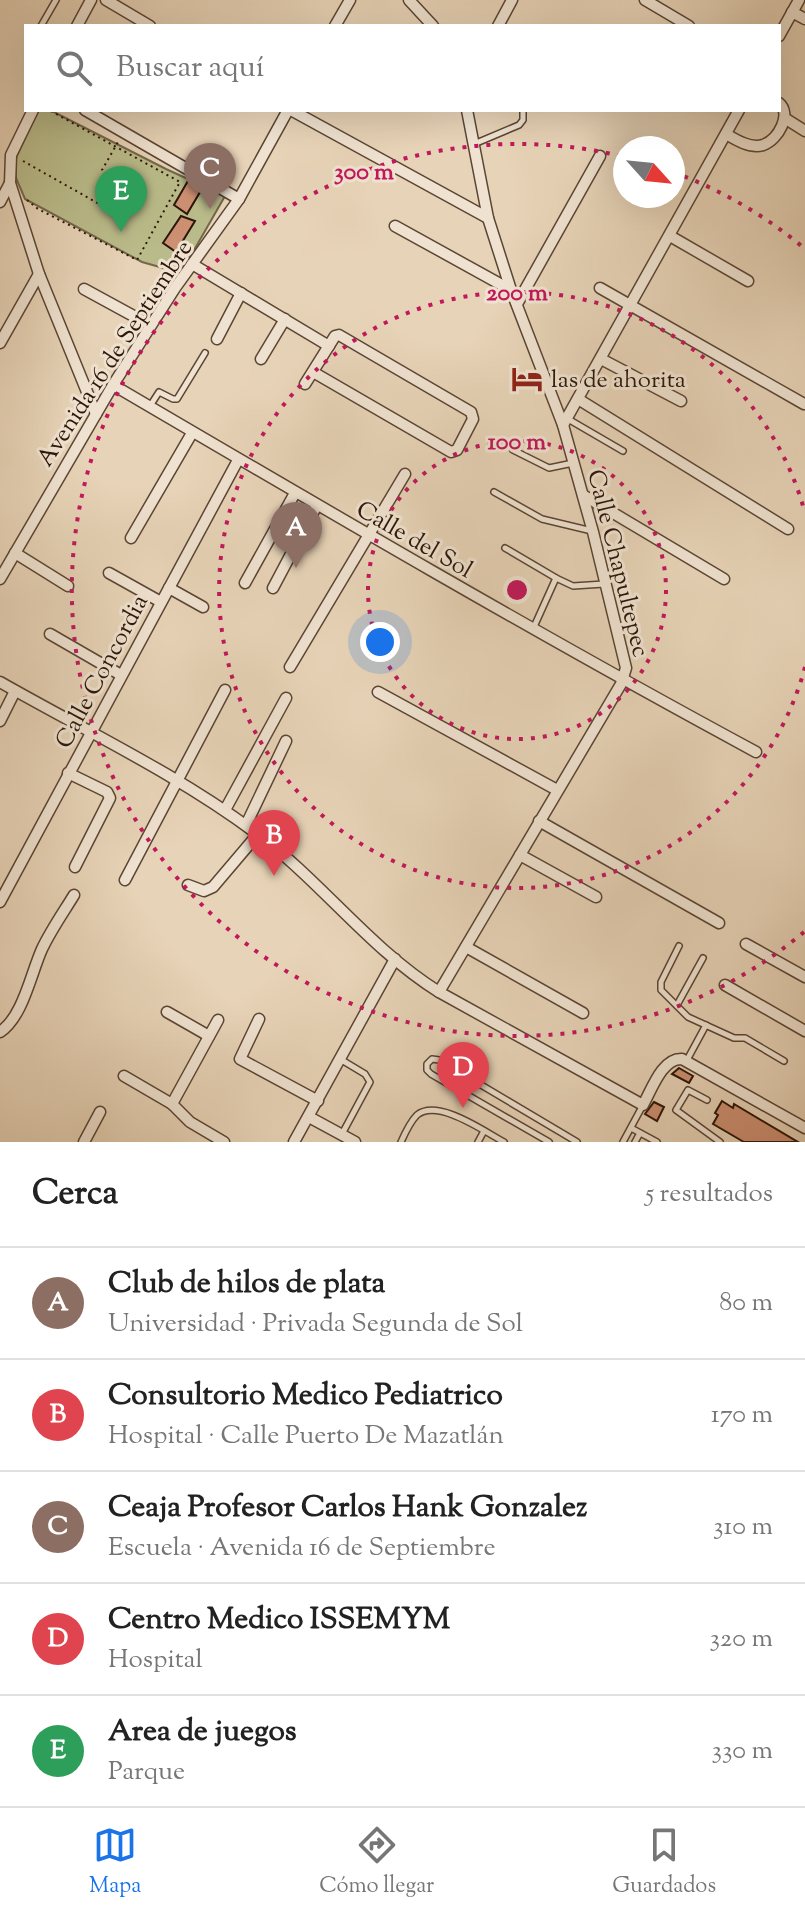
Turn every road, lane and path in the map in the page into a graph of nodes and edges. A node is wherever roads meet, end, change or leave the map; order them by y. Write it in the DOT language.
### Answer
graph roads {
  1 [pos="56,0"];
  2 [pos="91,0"];
  3 [pos="106,0"];
  4 [pos="350,0"];
  5 [pos="409,0"];
  6 [pos="645,0"];
  7 [pos="673,0"];
  8 [pos="799,0"];
  9 [pos="510,2"];
  10 [pos="126,5"];
  11 [pos="792,12"];
  12 [pos="666,13"];
  13 [pos="805,19"];
  14 [pos="42,24"];
  15 [pos="78,24"];
  16 [pos="148,24"];
  17 [pos="336,24"];
  18 [pos="431,24"];
  19 [pos="499,24"];
  20 [pos="685,24"];
  21 [pos="781,32"];
  22 [pos="781,106"];
  23 [pos="32,112"];
  24 [pos="53,112"];
  25 [pos="89,112"];
  26 [pos="289,112"];
  27 [pos="294,112"];
  28 [pos="467,112"];
  29 [pos="523,112"];
  30 [pos="738,112"];
  31 [pos="786,119"];
  32 [pos="123,131"];
  33 [pos="805,131"];
  34 [pos="726,134"];
  35 [pos="474,144"];
  36 [pos="116,147"];
  37 [pos="14,148"];
  38 [pos="600,156"];
  39 [pos="4,192"];
  40 [pos="239,199"];
  41 [pos="27,200"];
  42 [pos="488,218"];
  43 [pos="395,226"];
  44 [pos="670,236"];
  45 [pos="192,264"];
  46 [pos="39,274"];
  47 [pos="748,281"];
  48 [pos="600,288"];
  49 [pos="84,289"];
  50 [pos="511,290"];
  51 [pos="241,293"];
  52 [pos="517,304"];
  53 [pos="630,306"];
  54 [pos="285,319"];
  55 [pos="150,325"];
  56 [pos="217,339"];
  57 [pos="0,343"];
  58 [pos="329,346"];
  59 [pos="205,353"];
  60 [pos="261,359"];
  61 [pos="601,359"];
  62 [pos="313,372"];
  63 [pos="305,384"];
  64 [pos="113,385"];
  65 [pos="578,399"];
  66 [pos="681,401"];
  67 [pos="804,404"];
  68 [pos="150,407"];
  69 [pos="96,414"];
  70 [pos="565,422"];
  71 [pos="192,433"];
  72 [pos="513,450"];
  73 [pos="623,451"];
  74 [pos="238,460"];
  75 [pos="574,463"];
  76 [pos="405,474"];
  77 [pos="494,492"];
  78 [pos="295,493"];
  79 [pos="583,495"];
  80 [pos="317,505"];
  81 [pos="788,529"];
  82 [pos="593,532"];
  83 [pos="366,535"];
  84 [pos="131,538"];
  85 [pos="505,548"];
  86 [pos="15,553"];
  87 [pos="109,573"];
  88 [pos="556,578"];
  89 [pos="0,579"];
  90 [pos="724,579"];
  91 [pos="245,583"];
  92 [pos="605,584"];
  93 [pos="68,586"];
  94 [pos="169,588"];
  95 [pos="273,588"];
  96 [pos="161,602"];
  97 [pos="203,607"];
  98 [pos="532,629"];
  99 [pos="50,634"];
  100 [pos="290,667"];
  101 [pos="121,675"];
  102 [pos="623,680"];
  103 [pos="0,682"];
  104 [pos="225,690"];
  105 [pos="15,691"];
  106 [pos="378,692"];
  107 [pos="286,698"];
  108 [pos="0,721"];
  109 [pos="90,733"];
  110 [pos="286,741"];
  111 [pos="756,752"];
  112 [pos="68,773"];
  113 [pos="178,781"];
  114 [pos="557,790"];
  115 [pos="225,810"];
  116 [pos="539,821"];
  117 [pos="246,825"];
  118 [pos="258,834"];
  119 [pos="520,855"];
  120 [pos="75,867"];
  121 [pos="125,880"];
  122 [pos="188,885"];
  123 [pos="74,895"];
  124 [pos="596,897"];
  125 [pos="0,902"];
  126 [pos="719,923"];
  127 [pos="746,944"];
  128 [pos="679,946"];
  129 [pos="466,947"];
  130 [pos="703,958"];
  131 [pos="395,959"];
  132 [pos="805,977"];
  133 [pos="725,985"];
  134 [pos="439,992"];
  135 [pos="677,1005"];
  136 [pos="167,1012"];
  137 [pos="583,1013"];
  138 [pos="259,1019"];
  139 [pos="218,1020"];
  140 [pos="706,1025"];
  141 [pos="805,1031"];
  142 [pos="0,1032"];
  143 [pos="209,1036"];
  144 [pos="340,1059"];
  145 [pos="687,1060"];
  146 [pos="784,1061"];
  147 [pos="124,1076"];
  148 [pos="707,1100"];
  149 [pos="318,1101"];
  150 [pos="172,1104"];
  151 [pos="643,1105"];
  152 [pos="100,1112"];
  153 [pos="309,1117"];
  154 [pos="631,1128"];
  155 [pos="805,1128"];
  156 [pos="484,1131"];
  157 [pos="640,1133"];
  158 [pos="342,1134"];
  159 [pos="84,1142"];
  160 [pos="224,1142"];
  161 [pos="294,1142"];
  162 [pos="355,1142"];
  163 [pos="401,1142"];
  164 [pos="478,1142"];
  165 [pos="504,1142"];
  166 [pos="549,1142"];
  167 [pos="577,1142"];
  168 [pos="623,1142"];
  169 [pos="635,1142"];
  170 [pos="657,1142"];
  171 [pos="720,1142"];
  1 -- 14 [label="lane"];
  2 -- 15 [label="street"];
  3 -- 10 [label="street"];
  4 -- 17 [label="street"];
  5 -- 18 [label="street"];
  6 -- 12 [label="street"];
  7 -- 12 [label="street"];
  8 -- 11 [label="street"];
  9 -- 19 [label="street"];
  10 -- 16 [label="street"];
  11 -- 13 [label="street"];
  11 -- 21 [label="street"];
  12 -- 20 [label="street"];
  22 -- 31 [label="street"];
  23 -- 37 [label="street"];
  24 -- 36 [label="path"];
  25 -- 32 [label="street"];
  26 -- 40 [label="street, Avenida 16 de Septiembre"];
  27 -- 42 [label="street"];
  28 -- 35 [label="street, Calle Chapultepec"];
  29 -- 35 [label="lane"];
  30 -- 34 [label="street"];
  31 -- 33 [label="street"];
  31 -- 34 [label="street"];
  32 -- 36 [label="path"];
  32 -- 40 [label="street"];
  34 -- 44 [label="street"];
  35 -- 42 [label="street, Calle Chapultepec"];
  36 -- 37 [label="path"];
  36 -- 41 [label="path"];
  37 -- 39 [label="street"];
  38 -- 52 [label="street"];
  39 -- 46 [label="street"];
  40 -- 45 [label="street, Avenida 16 de Septiembre"];
  42 -- 50 [label="street, Calle Chapultepec"];
  43 -- 50 [label="street"];
  44 -- 47 [label="street"];
  44 -- 53 [label="street"];
  45 -- 51 [label="street"];
  45 -- 55 [label="street, Avenida 16 de Septiembre"];
  46 -- 57 [label="street"];
  46 -- 69 [label="street"];
  48 -- 53 [label="street"];
  49 -- 55 [label="street"];
  50 -- 52 [label="street, Calle Chapultepec"];
  51 -- 54 [label="street"];
  51 -- 56 [label="street"];
  52 -- 70 [label="street, Calle Chapultepec"];
  53 -- 61 [label="street"];
  53 -- 67 [label="street"];
  54 -- 58 [label="street"];
  54 -- 60 [label="street"];
  55 -- 64 [label="street, Avenida 16 de Septiembre"];
  58 -- 62 [label="street"];
  58 -- 62 [label="street"];
  59 -- 68 [label="lane"];
  61 -- 65 [label="street"];
  61 -- 66 [label="street"];
  62 -- 63 [label="street"];
  64 -- 68 [label="street, Calle del Sol"];
  64 -- 69 [label="street, Avenida 16 de Septiembre"];
  65 -- 70 [label="street"];
  65 -- 81 [label="street"];
  68 -- 71 [label="street, Calle del Sol"];
  69 -- 86 [label="street, Avenida 16 de Septiembre"];
  70 -- 73 [label="lane"];
  70 -- 75 [label="street, Calle Chapultepec"];
  71 -- 74 [label="street, Calle del Sol"];
  71 -- 84 [label="street"];
  72 -- 75 [label="lane"];
  74 -- 78 [label="street, Calle del Sol"];
  74 -- 94 [label="street, Calle Concordia"];
  75 -- 79 [label="street, Calle Chapultepec"];
  76 -- 83 [label="street"];
  77 -- 82 [label="lane"];
  78 -- 80 [label="street, Calle del Sol"];
  78 -- 91 [label="street"];
  79 -- 82 [label="street, Calle Chapultepec"];
  79 -- 90 [label="street"];
  80 -- 83 [label="street, Calle del Sol"];
  80 -- 95 [label="street"];
  82 -- 92 [label="street, Calle Chapultepec"];
  83 -- 98 [label="street, Calle del Sol"];
  83 -- 100 [label="street"];
  85 -- 88 [label="lane"];
  86 -- 89 [label="street, Avenida 16 de Septiembre"];
  86 -- 93 [label="street"];
  87 -- 96 [label="street"];
  88 -- 92 [label="lane"];
  88 -- 98 [label="lane"];
  92 -- 102 [label="street, Calle Chapultepec"];
  94 -- 96 [label="street, Calle Concordia"];
  94 -- 97 [label="street"];
  96 -- 101 [label="street, Calle Concordia"];
  98 -- 102 [label="street"];
  99 -- 101 [label="street"];
  101 -- 109 [label="street, Calle Concordia"];
  102 -- 111 [label="street"];
  102 -- 114 [label="street, Calle Chapultepec"];
  103 -- 105 [label="street"];
  104 -- 113 [label="street"];
  105 -- 108 [label="street"];
  105 -- 109 [label="street"];
  106 -- 114 [label="street"];
  107 -- 115 [label="street"];
  109 -- 112 [label="street, Calle Concordia"];
  109 -- 113 [label="street"];
  110 -- 117 [label="street"];
  112 -- 120 [label="street"];
  112 -- 125 [label="street, Calle Concordia"];
  113 -- 115 [label="street"];
  113 -- 121 [label="street"];
  114 -- 116 [label="street, Calle Chapultepec"];
  115 -- 117 [label="street"];
  116 -- 119 [label="street, Calle Chapultepec"];
  116 -- 126 [label="street"];
  117 -- 118 [label="street"];
  118 -- 122 [label="street"];
  118 -- 131 [label="street"];
  119 -- 124 [label="street"];
  119 -- 129 [label="street, Calle Chapultepec"];
  123 -- 142 [label="street"];
  127 -- 132 [label="street"];
  128 -- 135 [label="lane"];
  129 -- 134 [label="street, Calle Chapultepec"];
  129 -- 137 [label="street"];
  130 -- 135 [label="lane"];
  131 -- 134 [label="street"];
  131 -- 144 [label="street"];
  133 -- 141 [label="street"];
  134 -- 151 [label="street"];
  135 -- 140 [label="lane"];
  136 -- 143 [label="street"];
  138 -- 149 [label="street"];
  139 -- 143 [label="street"];
  140 -- 145 [label="lane"];
  140 -- 146 [label="lane"];
  143 -- 150 [label="street"];
  144 -- 149 [label="street"];
  144 -- 158 [label="lane"];
  145 -- 151 [label="street"];
  145 -- 155 [label="street"];
  147 -- 150 [label="street"];
  148 -- 171 [label="lane"];
  149 -- 153 [label="street"];
  150 -- 160 [label="street"];
  151 -- 154 [label="lane"];
  152 -- 159 [label="street"];
  153 -- 158 [label="street"];
  153 -- 161 [label="street"];
  154 -- 157 [label="lane"];
  154 -- 168 [label="lane"];
  156 -- 163 [label="lane"];
  156 -- 164 [label="lane"];
  156 -- 165 [label="lane"];
  157 -- 169 [label="lane"];
  157 -- 170 [label="lane"];
  158 -- 162 [label="street"];
  166 -- 167 [label="lane"];
}
